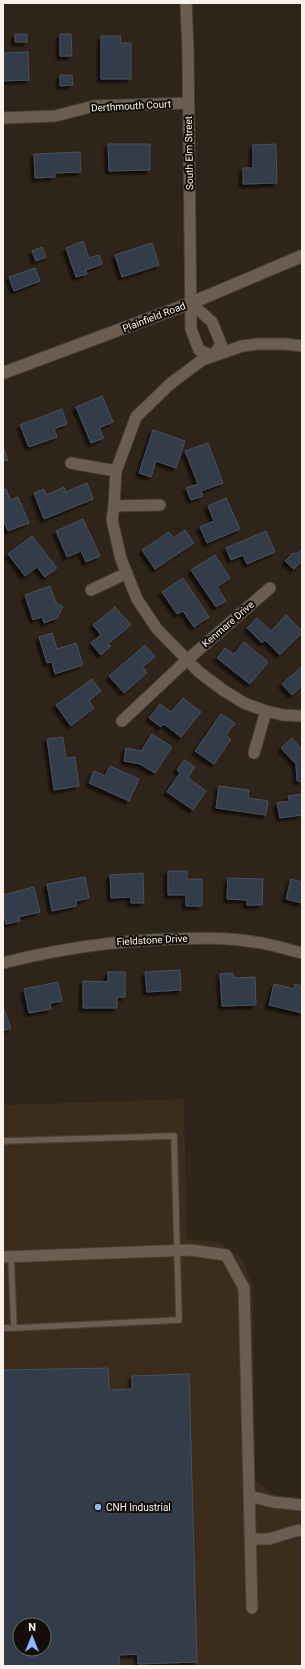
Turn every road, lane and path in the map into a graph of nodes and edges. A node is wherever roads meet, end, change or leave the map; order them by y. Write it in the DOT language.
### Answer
graph roads {
  1 [pos="186,3"];
  2 [pos="188,103"];
  3 [pos="3,118"];
  4 [pos="302,256"];
  5 [pos="192,303"];
  6 [pos="302,346"];
  7 [pos="213,356"];
  8 [pos="3,373"];
  9 [pos="72,463"];
  10 [pos="116,471"];
  11 [pos="160,505"];
  12 [pos="114,506"];
  13 [pos="127,573"];
  14 [pos="270,588"];
  15 [pos="91,590"];
  16 [pos="187,660"];
  17 [pos="266,711"];
  18 [pos="302,716"];
  19 [pos="122,721"];
  20 [pos="254,753"];
  21 [pos="302,953"];
  22 [pos="3,963"];
  23 [pos="3,1141"];
  24 [pos="176,1250"];
  25 [pos="7,1257"];
  26 [pos="3,1328"];
  27 [pos="14,1328"];
  28 [pos="250,1496"];
  29 [pos="302,1505"];
  30 [pos="302,1530"];
  31 [pos="251,1539"];
  32 [pos="252,1608"];
  1 -- 2 [label="street, South Elm Street"];
  2 -- 3 [label="street, Derthmouth Court"];
  2 -- 5 [label="street, South Elm Street"];
  4 -- 5 [label="main road, Plainfield Road"];
  5 -- 7 [label="street"];
  5 -- 7 [label="street"];
  5 -- 8 [label="main road, Plainfield Road"];
  6 -- 7 [label="street"];
  7 -- 10 [label="street"];
  9 -- 10 [label="street"];
  10 -- 12 [label="street"];
  11 -- 12 [label="street"];
  12 -- 13 [label="street"];
  13 -- 15 [label="street"];
  13 -- 16 [label="street"];
  14 -- 16 [label="street, Kenmare Drive"];
  16 -- 17 [label="street"];
  16 -- 19 [label="street, Kenmare Drive"];
  17 -- 18 [label="street"];
  17 -- 20 [label="street"];
  21 -- 22 [label="street, Fieldstone Drive"];
  23 -- 24 [label="lane"];
  24 -- 25 [label="street"];
  24 -- 27 [label="lane"];
  24 -- 28 [label="street"];
  25 -- 27 [label="lane"];
  26 -- 27 [label="lane"];
  28 -- 29 [label="street"];
  28 -- 31 [label="street"];
  30 -- 31 [label="street"];
  31 -- 32 [label="street"];
}
